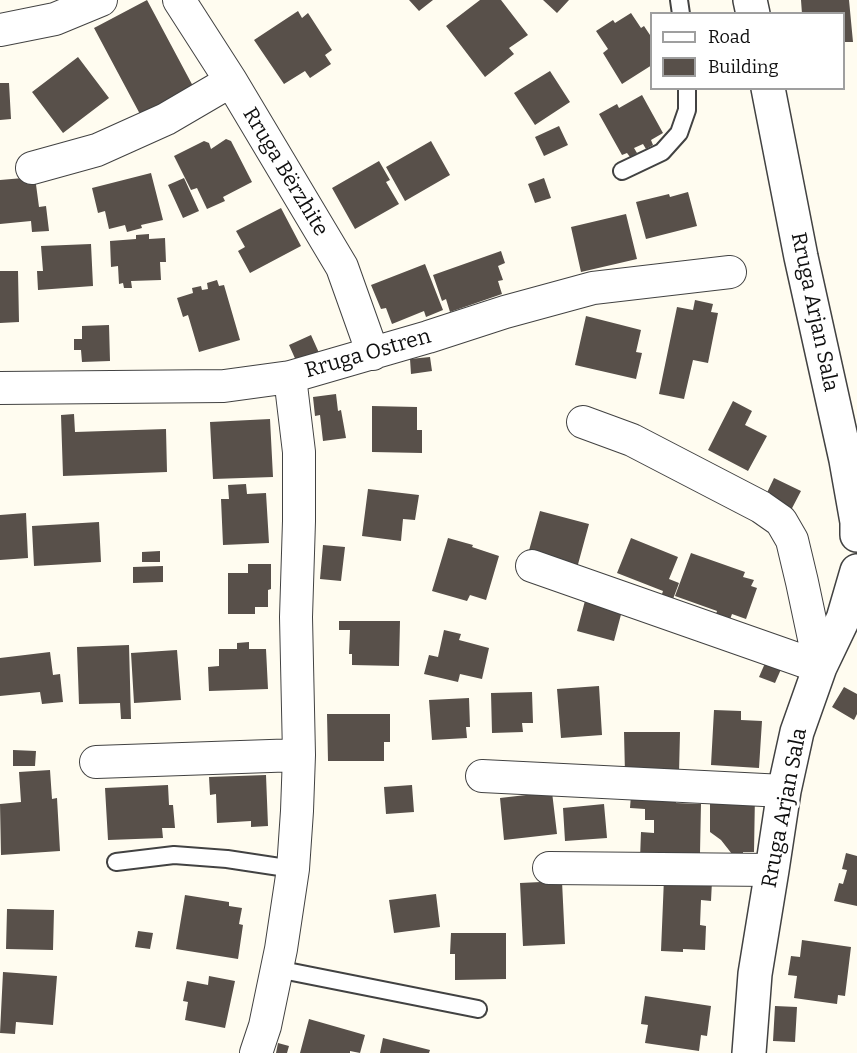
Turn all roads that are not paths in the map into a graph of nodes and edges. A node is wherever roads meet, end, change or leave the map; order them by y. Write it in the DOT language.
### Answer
graph roads {
  1 [pos="101,0"];
  2 [pos="179,0"];
  3 [pos="0,30"];
  4 [pos="231,81"];
  5 [pos="687,90"];
  6 [pos="768,90"];
  7 [pos="32,168"];
  8 [pos="622,171"];
  9 [pos="730,272"];
  10 [pos="372,354"];
  11 [pos="290,377"];
  12 [pos="0,388"];
  13 [pos="583,422"];
  14 [pos="857,535"];
  15 [pos="532,566"];
  16 [pos="857,572"];
  17 [pos="850,620"];
  18 [pos="820,667"];
  19 [pos="299,755"];
  20 [pos="96,762"];
  21 [pos="482,776"];
  22 [pos="784,791"];
  23 [pos="116,862"];
  24 [pos="549,868"];
  25 [pos="293,869"];
  26 [pos="772,870"];
  27 [pos="277,969"];
  28 [pos="478,1009"];
  29 [pos="256,1053"];
  30 [pos="749,1053"];
  1 -- 3 [label="street"];
  2 -- 4 [label="street, Rruga Bërzhite"];
  4 -- 7 [label="street"];
  4 -- 10 [label="street, Rruga Bërzhite"];
  5 -- 8 [label="lane"];
  6 -- 14 [label="street, Rruga Arjan Sala"];
  9 -- 10 [label="street, Rruga Ostren"];
  10 -- 11 [label="street, Rruga Ostren"];
  11 -- 12 [label="street, Rruga Ostren"];
  11 -- 19 [label="street"];
  13 -- 18 [label="street"];
  15 -- 18 [label="street"];
  16 -- 17 [label="street, Rruga Arjan Sala"];
  17 -- 18 [label="street, Rruga Arjan Sala"];
  18 -- 22 [label="street, Rruga Arjan Sala"];
  19 -- 20 [label="street"];
  19 -- 25 [label="street"];
  21 -- 22 [label="street"];
  22 -- 26 [label="street, Rruga Arjan Sala"];
  23 -- 25 [label="lane"];
  24 -- 26 [label="street"];
  25 -- 27 [label="street"];
  26 -- 30 [label="street, Rruga Arjan Sala"];
  27 -- 28 [label="lane"];
  27 -- 29 [label="street"];
}
